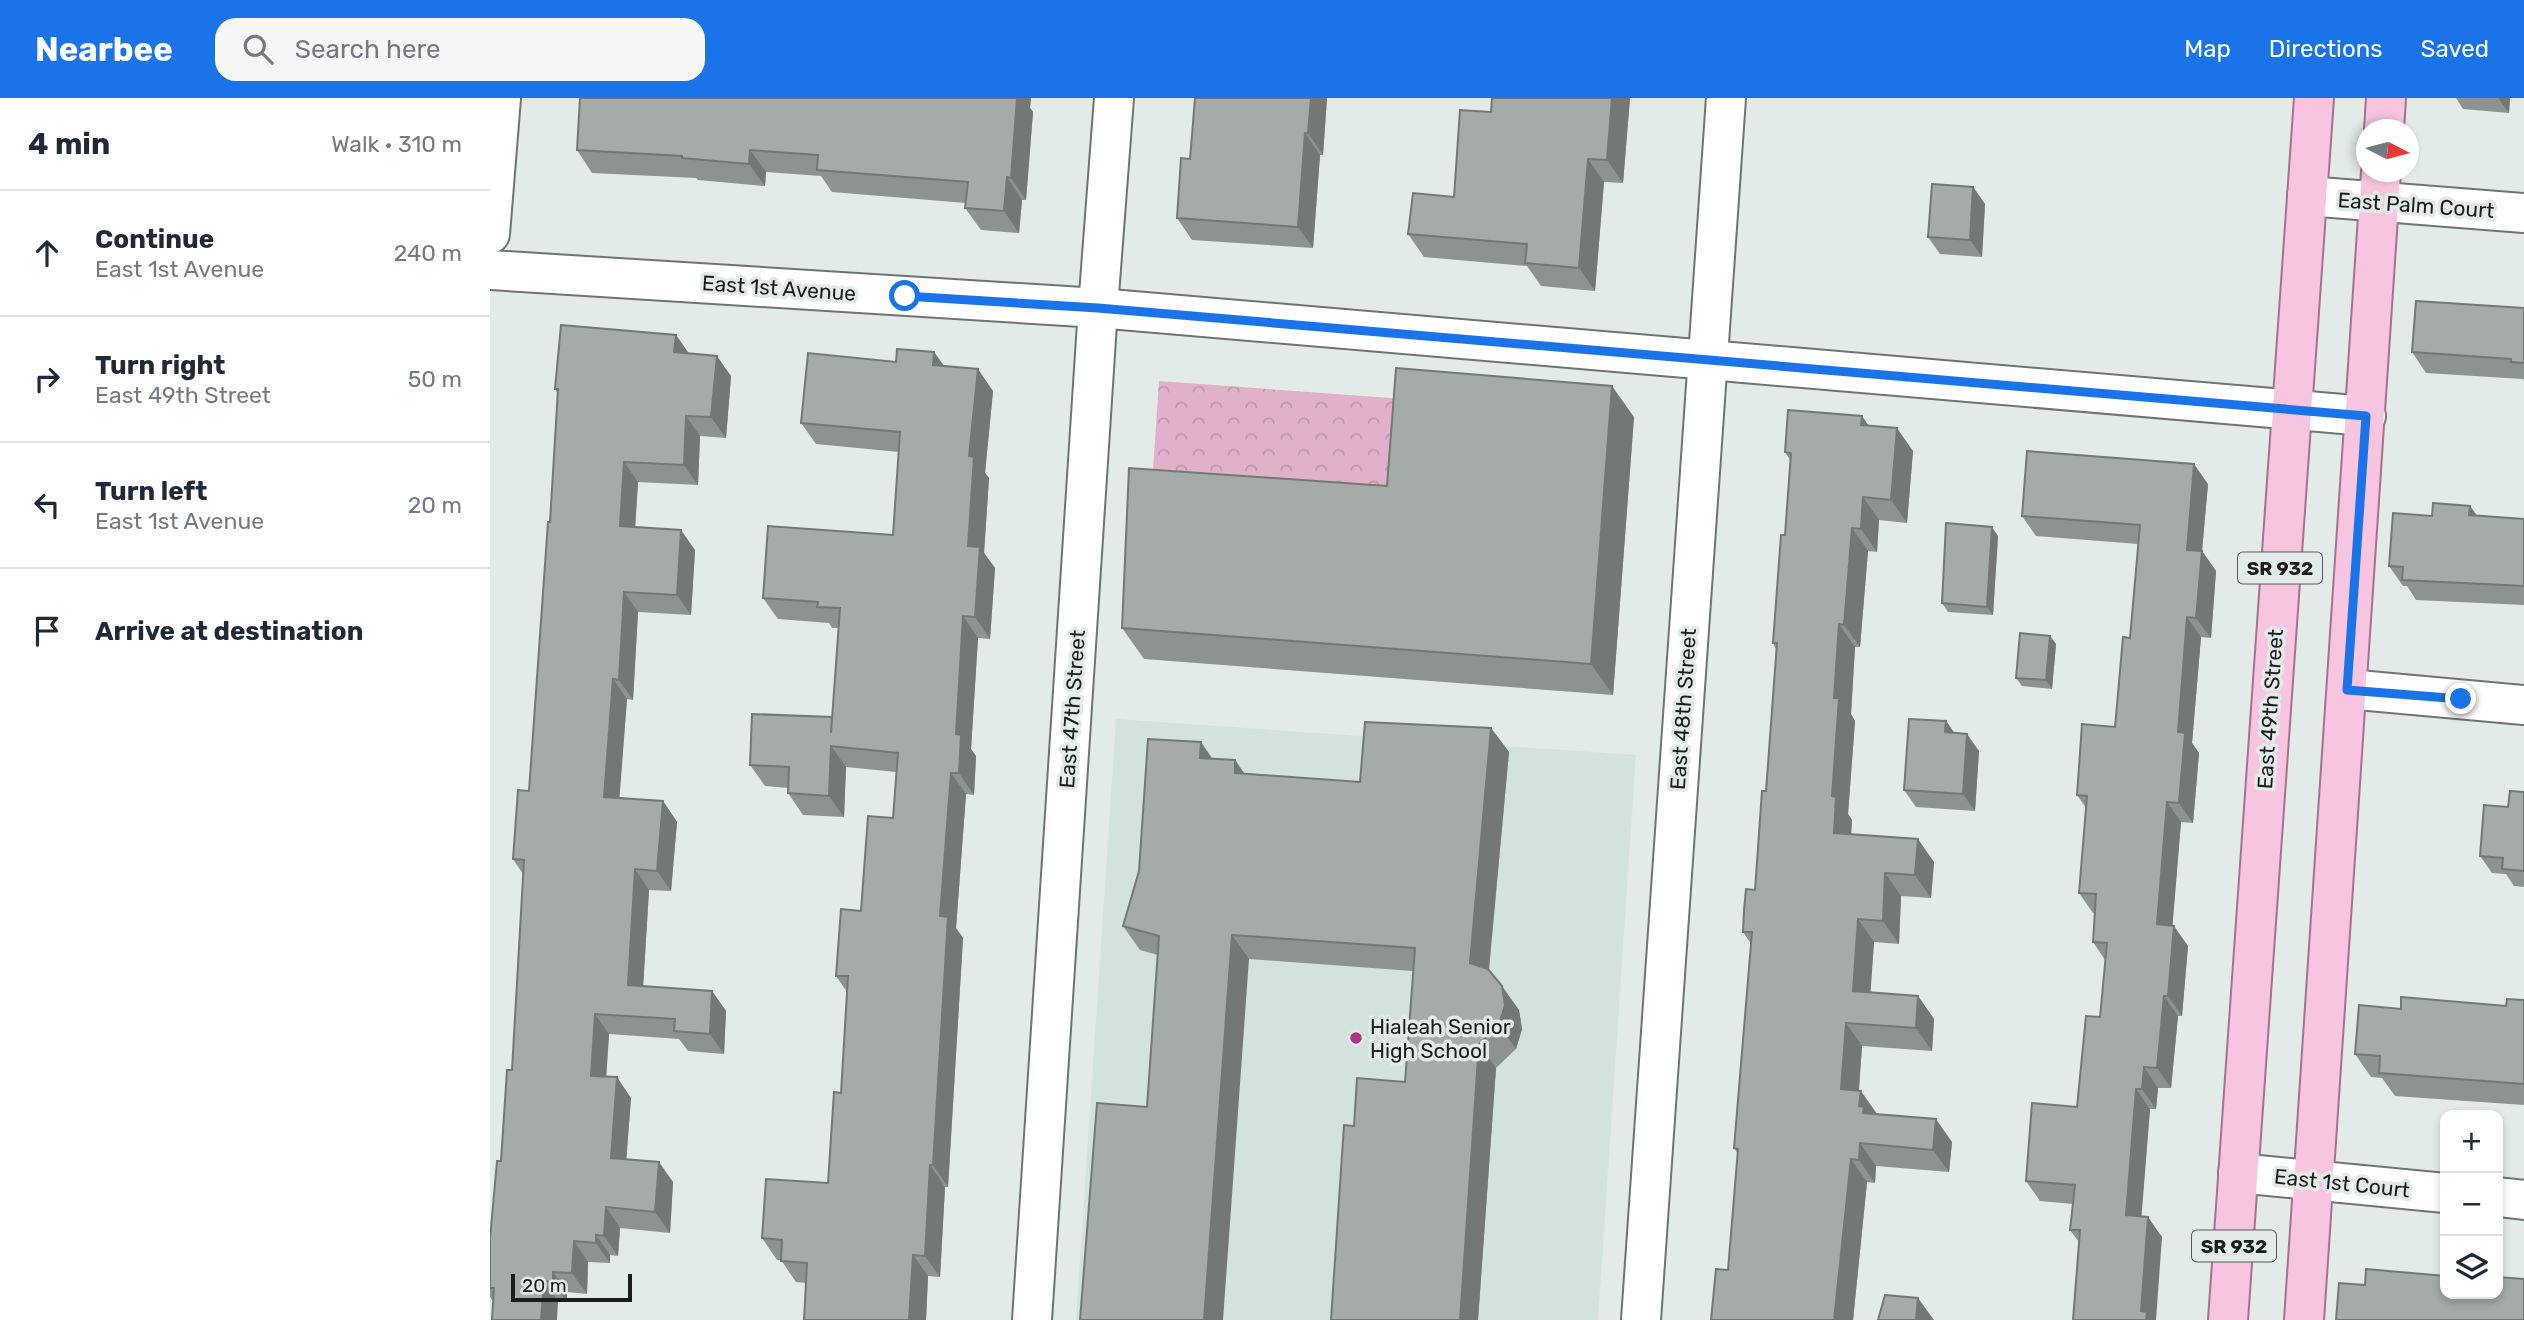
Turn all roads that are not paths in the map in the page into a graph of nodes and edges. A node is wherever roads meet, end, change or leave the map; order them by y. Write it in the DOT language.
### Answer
graph roads {
  1 [pos="501,98"];
  2 [pos="1114,98"];
  3 [pos="1726,98"];
  4 [pos="2314,98"];
  5 [pos="2386,98"];
  6 [pos="2385,119"];
  7 [pos="2380,187"];
  8 [pos="2307,196"];
  9 [pos="2524,213"];
  10 [pos="490,233"];
  11 [pos="490,270"];
  12 [pos="1098,308"];
  13 [pos="1707,359"];
  14 [pos="2291,408"];
  15 [pos="2366,416"];
  16 [pos="2347,690"];
  17 [pos="2524,705"];
  18 [pos="2238,1172"];
  19 [pos="2314,1181"];
  20 [pos="2440,1193"];
  21 [pos="2503,1198"];
  22 [pos="2524,1200"];
  23 [pos="1032,1320"];
  24 [pos="1641,1320"];
  25 [pos="2228,1320"];
  26 [pos="2304,1320"];
  1 -- 10 [label="street"];
  2 -- 12 [label="street, East 47th Street"];
  3 -- 13 [label="street, East 48th Street"];
  4 -- 8 [label="main road, East 49th Street / SR 932"];
  5 -- 6 [label="main road"];
  7 -- 8 [label="street, East Palm Court"];
  7 -- 9 [label="street, East Palm Court"];
  7 -- 15 [label="main road"];
  8 -- 14 [label="main road, East 49th Street / SR 932"];
  11 -- 12 [label="street, East 1st Avenue"];
  12 -- 13 [label="street, East 1st Avenue"];
  12 -- 23 [label="street, East 47th Street"];
  13 -- 14 [label="street, East 1st Avenue"];
  13 -- 24 [label="street, East 48th Street"];
  14 -- 15 [label="street, East 1st Avenue"];
  14 -- 18 [label="main road, East 49th Street / SR 932"];
  15 -- 16 [label="main road"];
  16 -- 17 [label="street"];
  16 -- 19 [label="main road"];
  18 -- 19 [label="street, East 1st Court"];
  18 -- 25 [label="main road, East 49th Street / SR 932"];
  19 -- 20 [label="street, East 1st Court"];
  19 -- 26 [label="main road"];
  21 -- 22 [label="street"];
}
